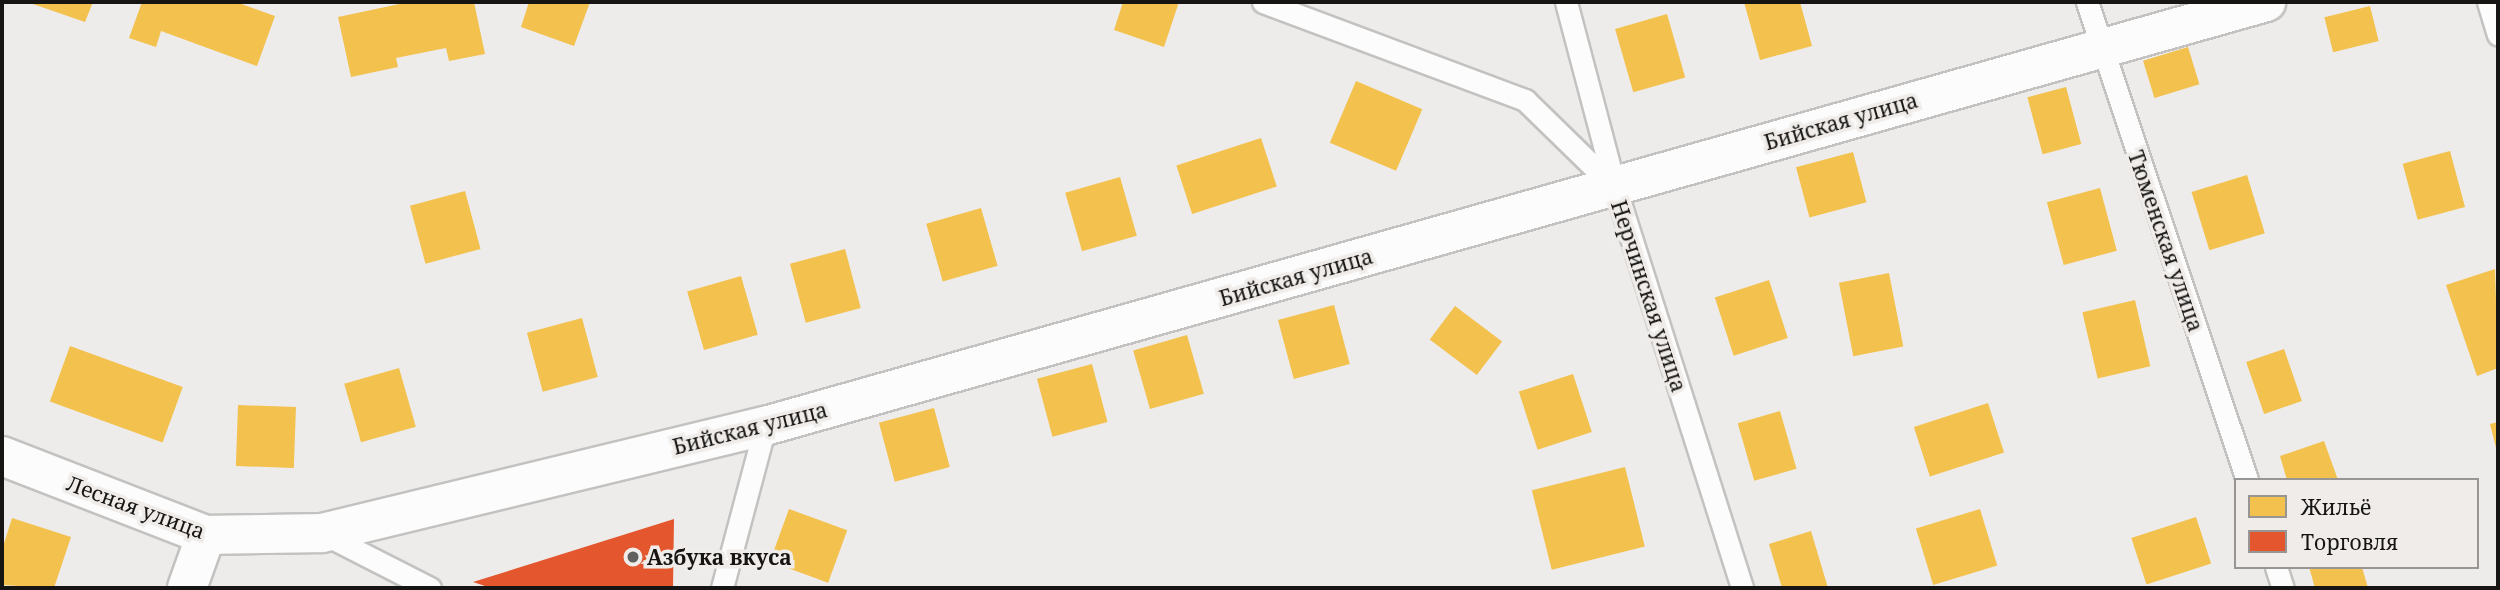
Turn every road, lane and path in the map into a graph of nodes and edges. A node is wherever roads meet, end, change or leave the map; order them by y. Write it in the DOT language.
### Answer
graph roads {
  1 [pos="1264,2"];
  2 [pos="1566,2"];
  3 [pos="2087,2"];
  4 [pos="2266,2"];
  5 [pos="2488,2"];
  6 [pos="2498,34"];
  7 [pos="2100,46"];
  8 [pos="1615,187"];
  9 [pos="765,426"];
  10 [pos="2,456"];
  11 [pos="2246,478"];
  12 [pos="322,533"];
  13 [pos="206,535"];
  14 [pos="2277,569"];
  15 [pos="187,588"];
  16 [pos="430,588"];
  17 [pos="722,588"];
  18 [pos="1742,588"];
  19 [pos="2284,588"];
  1 -- 8 [label="lane"];
  2 -- 8 [label="lane, Нерчинская улица"];
  3 -- 7 [label="lane, Тюменская улица"];
  4 -- 7 [label="street, Бийская улица"];
  5 -- 6 [label="lane"];
  7 -- 8 [label="street, Бийская улица"];
  7 -- 11 [label="lane, Тюменская улица"];
  8 -- 9 [label="street, Бийская улица"];
  8 -- 18 [label="lane, Нерчинская улица"];
  9 -- 12 [label="street, Бийская улица"];
  9 -- 17 [label="lane"];
  10 -- 13 [label="street, Лесная улица"];
  12 -- 13 [label="street, Лесная улица"];
  12 -- 16 [label="lane, Лесная улица"];
  13 -- 15 [label="street"];
  14 -- 19 [label="lane"];
}
